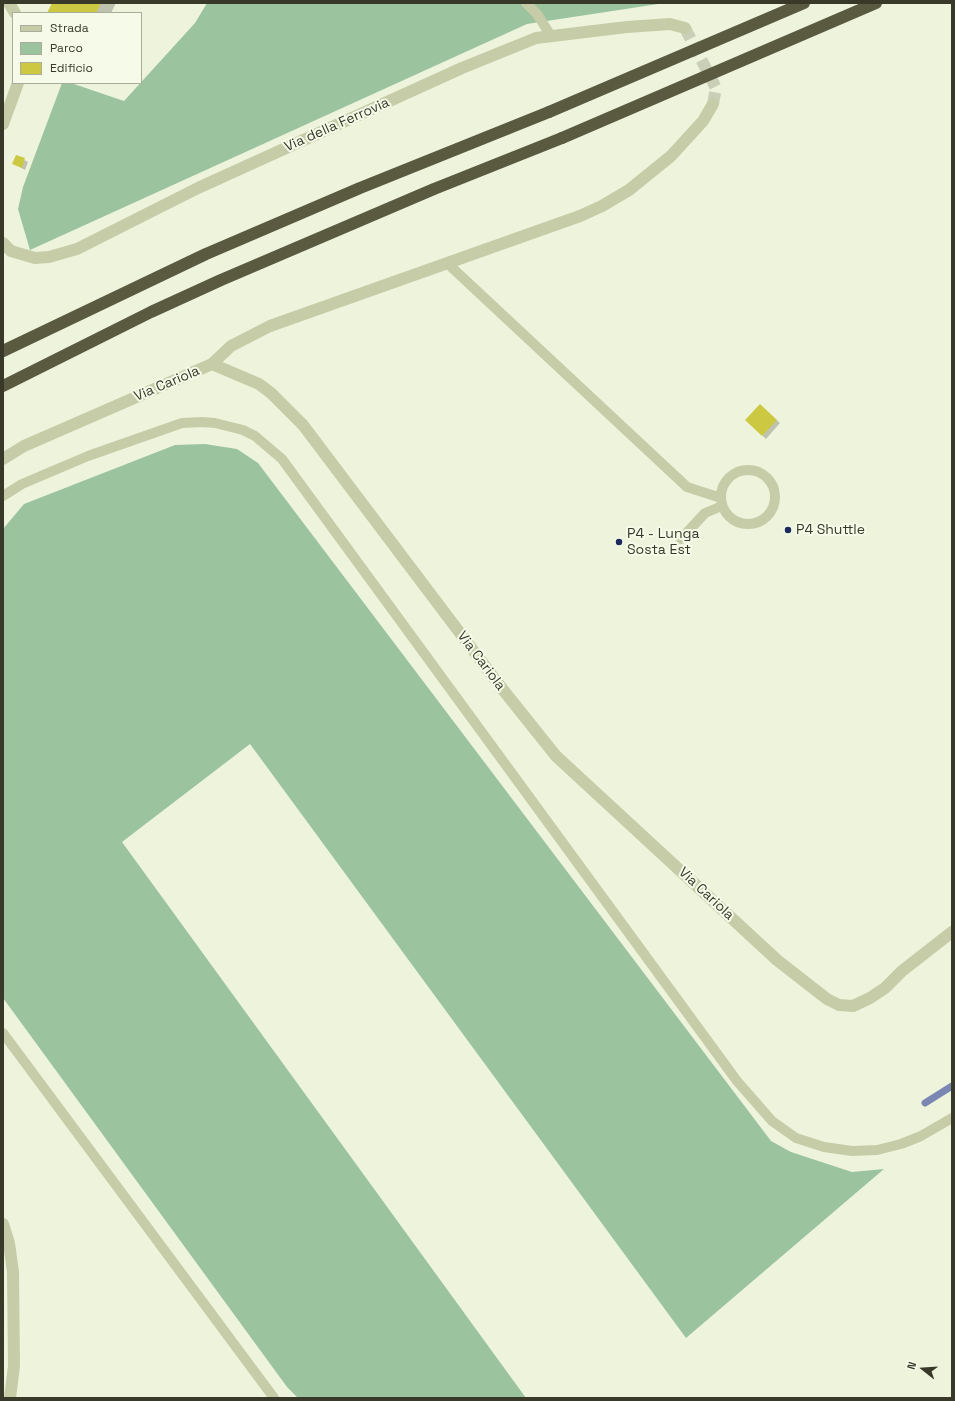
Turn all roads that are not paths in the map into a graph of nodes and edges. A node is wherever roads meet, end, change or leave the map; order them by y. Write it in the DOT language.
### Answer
graph roads {
  1 [pos="9,3"];
  2 [pos="526,3"];
  3 [pos="804,3"];
  4 [pos="876,3"];
  5 [pos="14,12"];
  6 [pos="685,28"];
  7 [pos="551,36"];
  8 [pos="18,84"];
  9 [pos="713,104"];
  10 [pos="3,124"];
  11 [pos="3,243"];
  12 [pos="447,263"];
  13 [pos="3,351"];
  14 [pos="212,364"];
  15 [pos="3,386"];
  16 [pos="3,458"];
  17 [pos="3,496"];
  18 [pos="722,502"];
  19 [pos="681,539"];
  20 [pos="952,932"];
  21 [pos="3,1032"];
  22 [pos="952,1118"];
  23 [pos="3,1224"];
  24 [pos="10,1398"];
  25 [pos="274,1398"];
  1 -- 5 [label="street"];
  2 -- 7 [label="lane"];
  3 -- 13 [label="highway, bridge"];
  4 -- 15 [label="highway, bridge"];
  6 -- 7 [label="street, Via della Ferrovia"];
  7 -- 11 [label="street, Via della Ferrovia"];
  8 -- 10 [label="street"];
  9 -- 12 [label="street"];
  12 -- 14 [label="street"];
  12 -- 18 [label="lane"];
  14 -- 16 [label="street, Via Cariola"];
  14 -- 20 [label="street, Via Cariola"];
  17 -- 22 [label="lane"];
  18 -- 18 [label="lane"];
  18 -- 19 [label="lane"];
  21 -- 25 [label="lane"];
  23 -- 24 [label="street"];
}
